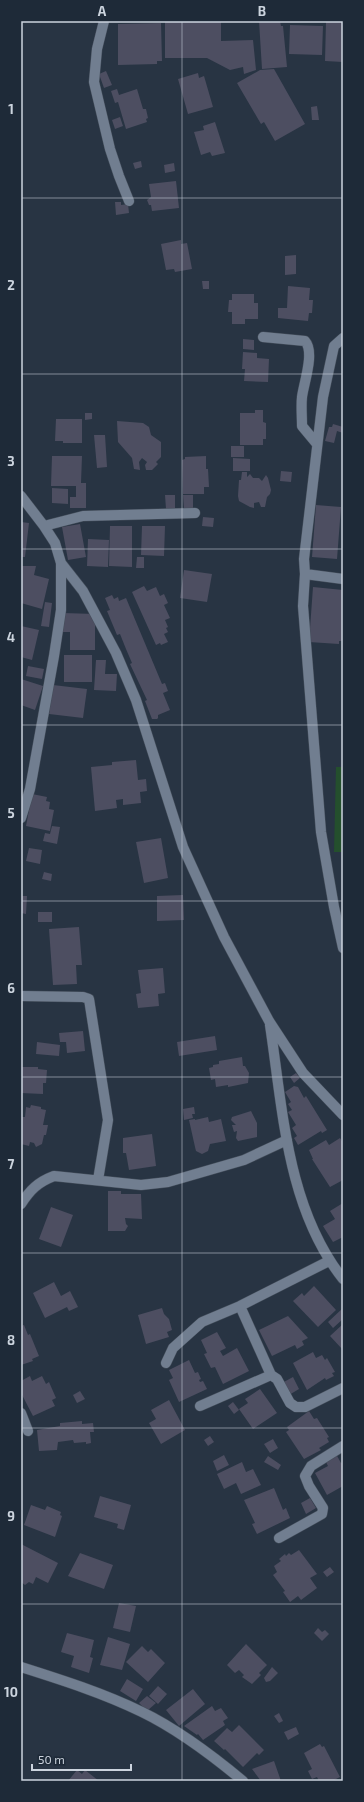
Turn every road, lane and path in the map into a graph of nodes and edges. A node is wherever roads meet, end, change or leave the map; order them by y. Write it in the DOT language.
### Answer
graph roads {
  1 [pos="104,21"];
  2 [pos="129,201"];
  3 [pos="263,337"];
  4 [pos="343,338"];
  5 [pos="317,444"];
  6 [pos="21,496"];
  7 [pos="195,513"];
  8 [pos="44,526"];
  9 [pos="61,563"];
  10 [pos="305,574"];
  11 [pos="343,579"];
  12 [pos="21,818"];
  13 [pos="343,948"];
  14 [pos="21,996"];
  15 [pos="269,1021"];
  16 [pos="343,1114"];
  17 [pos="287,1140"];
  18 [pos="98,1180"];
  19 [pos="21,1204"];
  20 [pos="329,1260"];
  21 [pos="343,1279"];
  22 [pos="240,1306"];
  23 [pos="166,1363"];
  24 [pos="271,1374"];
  25 [pos="343,1388"];
  26 [pos="200,1406"];
  27 [pos="21,1413"];
  28 [pos="28,1431"];
  29 [pos="343,1446"];
  30 [pos="280,1538"];
  31 [pos="21,1667"];
  32 [pos="243,1781"];
  1 -- 2 [label="street"];
  3 -- 5 [label="street"];
  4 -- 5 [label="street"];
  5 -- 10 [label="street"];
  6 -- 8 [label="street"];
  7 -- 8 [label="street"];
  8 -- 9 [label="street"];
  9 -- 12 [label="street"];
  9 -- 15 [label="street"];
  10 -- 11 [label="street"];
  10 -- 13 [label="street"];
  14 -- 18 [label="street"];
  15 -- 16 [label="street"];
  15 -- 17 [label="street"];
  17 -- 18 [label="street"];
  17 -- 20 [label="street"];
  18 -- 19 [label="street"];
  20 -- 21 [label="street"];
  20 -- 22 [label="street"];
  22 -- 23 [label="street"];
  22 -- 24 [label="street"];
  24 -- 25 [label="street"];
  24 -- 26 [label="street"];
  27 -- 28 [label="street"];
  29 -- 30 [label="street"];
  31 -- 32 [label="street"];
}
